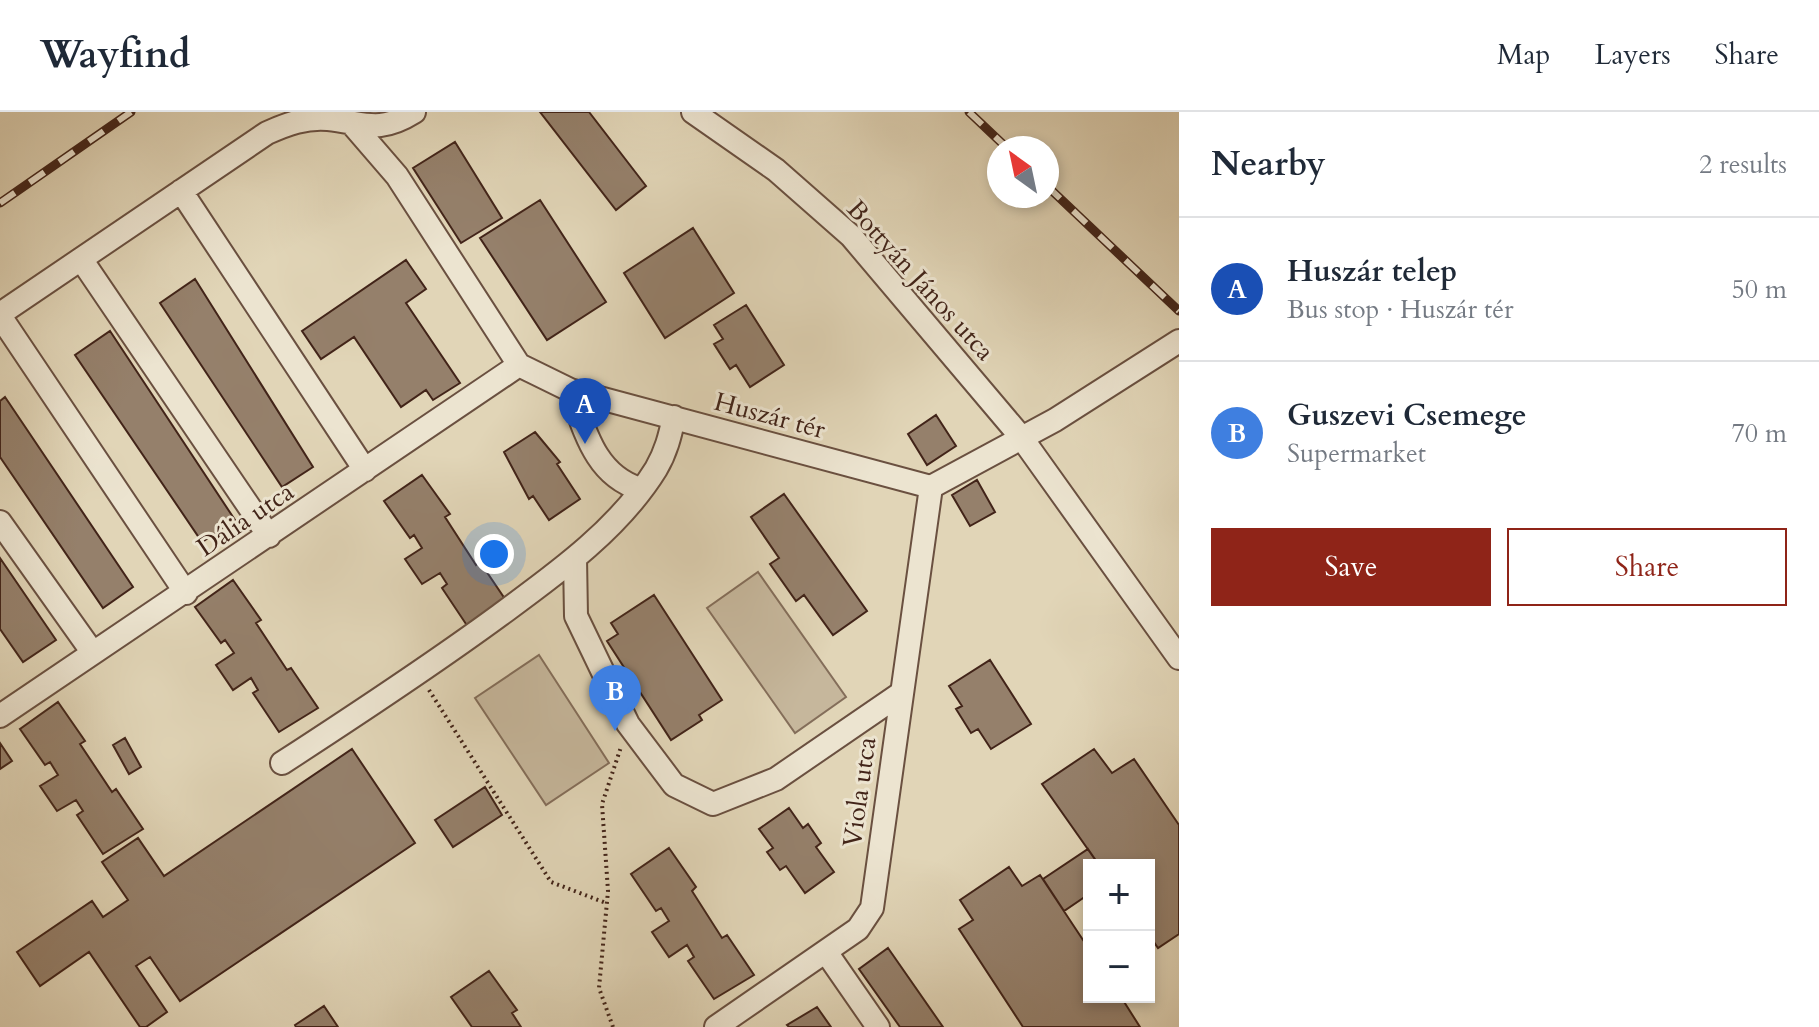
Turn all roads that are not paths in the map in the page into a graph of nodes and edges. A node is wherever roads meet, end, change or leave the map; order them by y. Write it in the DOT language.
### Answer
graph roads {
  1 [pos="414,112"];
  2 [pos="693,112"];
  3 [pos="353,125"];
  4 [pos="181,191"];
  5 [pos="81,259"];
  6 [pos="0,315"];
  7 [pos="1179,341"];
  8 [pos="519,365"];
  9 [pos="570,390"];
  10 [pos="674,417"];
  11 [pos="1021,437"];
  12 [pos="365,470"];
  13 [pos="931,487"];
  14 [pos="640,489"];
  15 [pos="0,522"];
  16 [pos="269,536"];
  17 [pos="575,558"];
  18 [pos="186,593"];
  19 [pos="93,653"];
  20 [pos="1179,658"];
  21 [pos="900,694"];
  22 [pos="0,716"];
  23 [pos="282,763"];
  24 [pos="826,952"];
  25 [pos="732,1023"];
  26 [pos="878,1027"];
  1 -- 3 [label="street"];
  2 -- 11 [label="street, Bottyán János utca"];
  3 -- 4 [label="street"];
  3 -- 8 [label="street"];
  4 -- 5 [label="street"];
  4 -- 12 [label="street"];
  5 -- 6 [label="street"];
  5 -- 16 [label="street"];
  6 -- 18 [label="street"];
  7 -- 11 [label="street"];
  8 -- 9 [label="street, Huszár tér"];
  8 -- 12 [label="street, Dália utca"];
  9 -- 10 [label="street, Huszár tér"];
  9 -- 14 [label="street"];
  10 -- 13 [label="street, Huszár tér"];
  10 -- 14 [label="street"];
  11 -- 13 [label="street"];
  11 -- 20 [label="street"];
  12 -- 16 [label="street, Dália utca"];
  13 -- 21 [label="street, Viola utca"];
  14 -- 17 [label="street"];
  15 -- 19 [label="street"];
  16 -- 18 [label="street, Dália utca"];
  17 -- 21 [label="street"];
  17 -- 23 [label="street"];
  18 -- 19 [label="street, Dália utca"];
  19 -- 22 [label="street, Dália utca"];
  21 -- 24 [label="street, Viola utca"];
  24 -- 25 [label="street, Viola utca"];
  24 -- 26 [label="street"];
}
